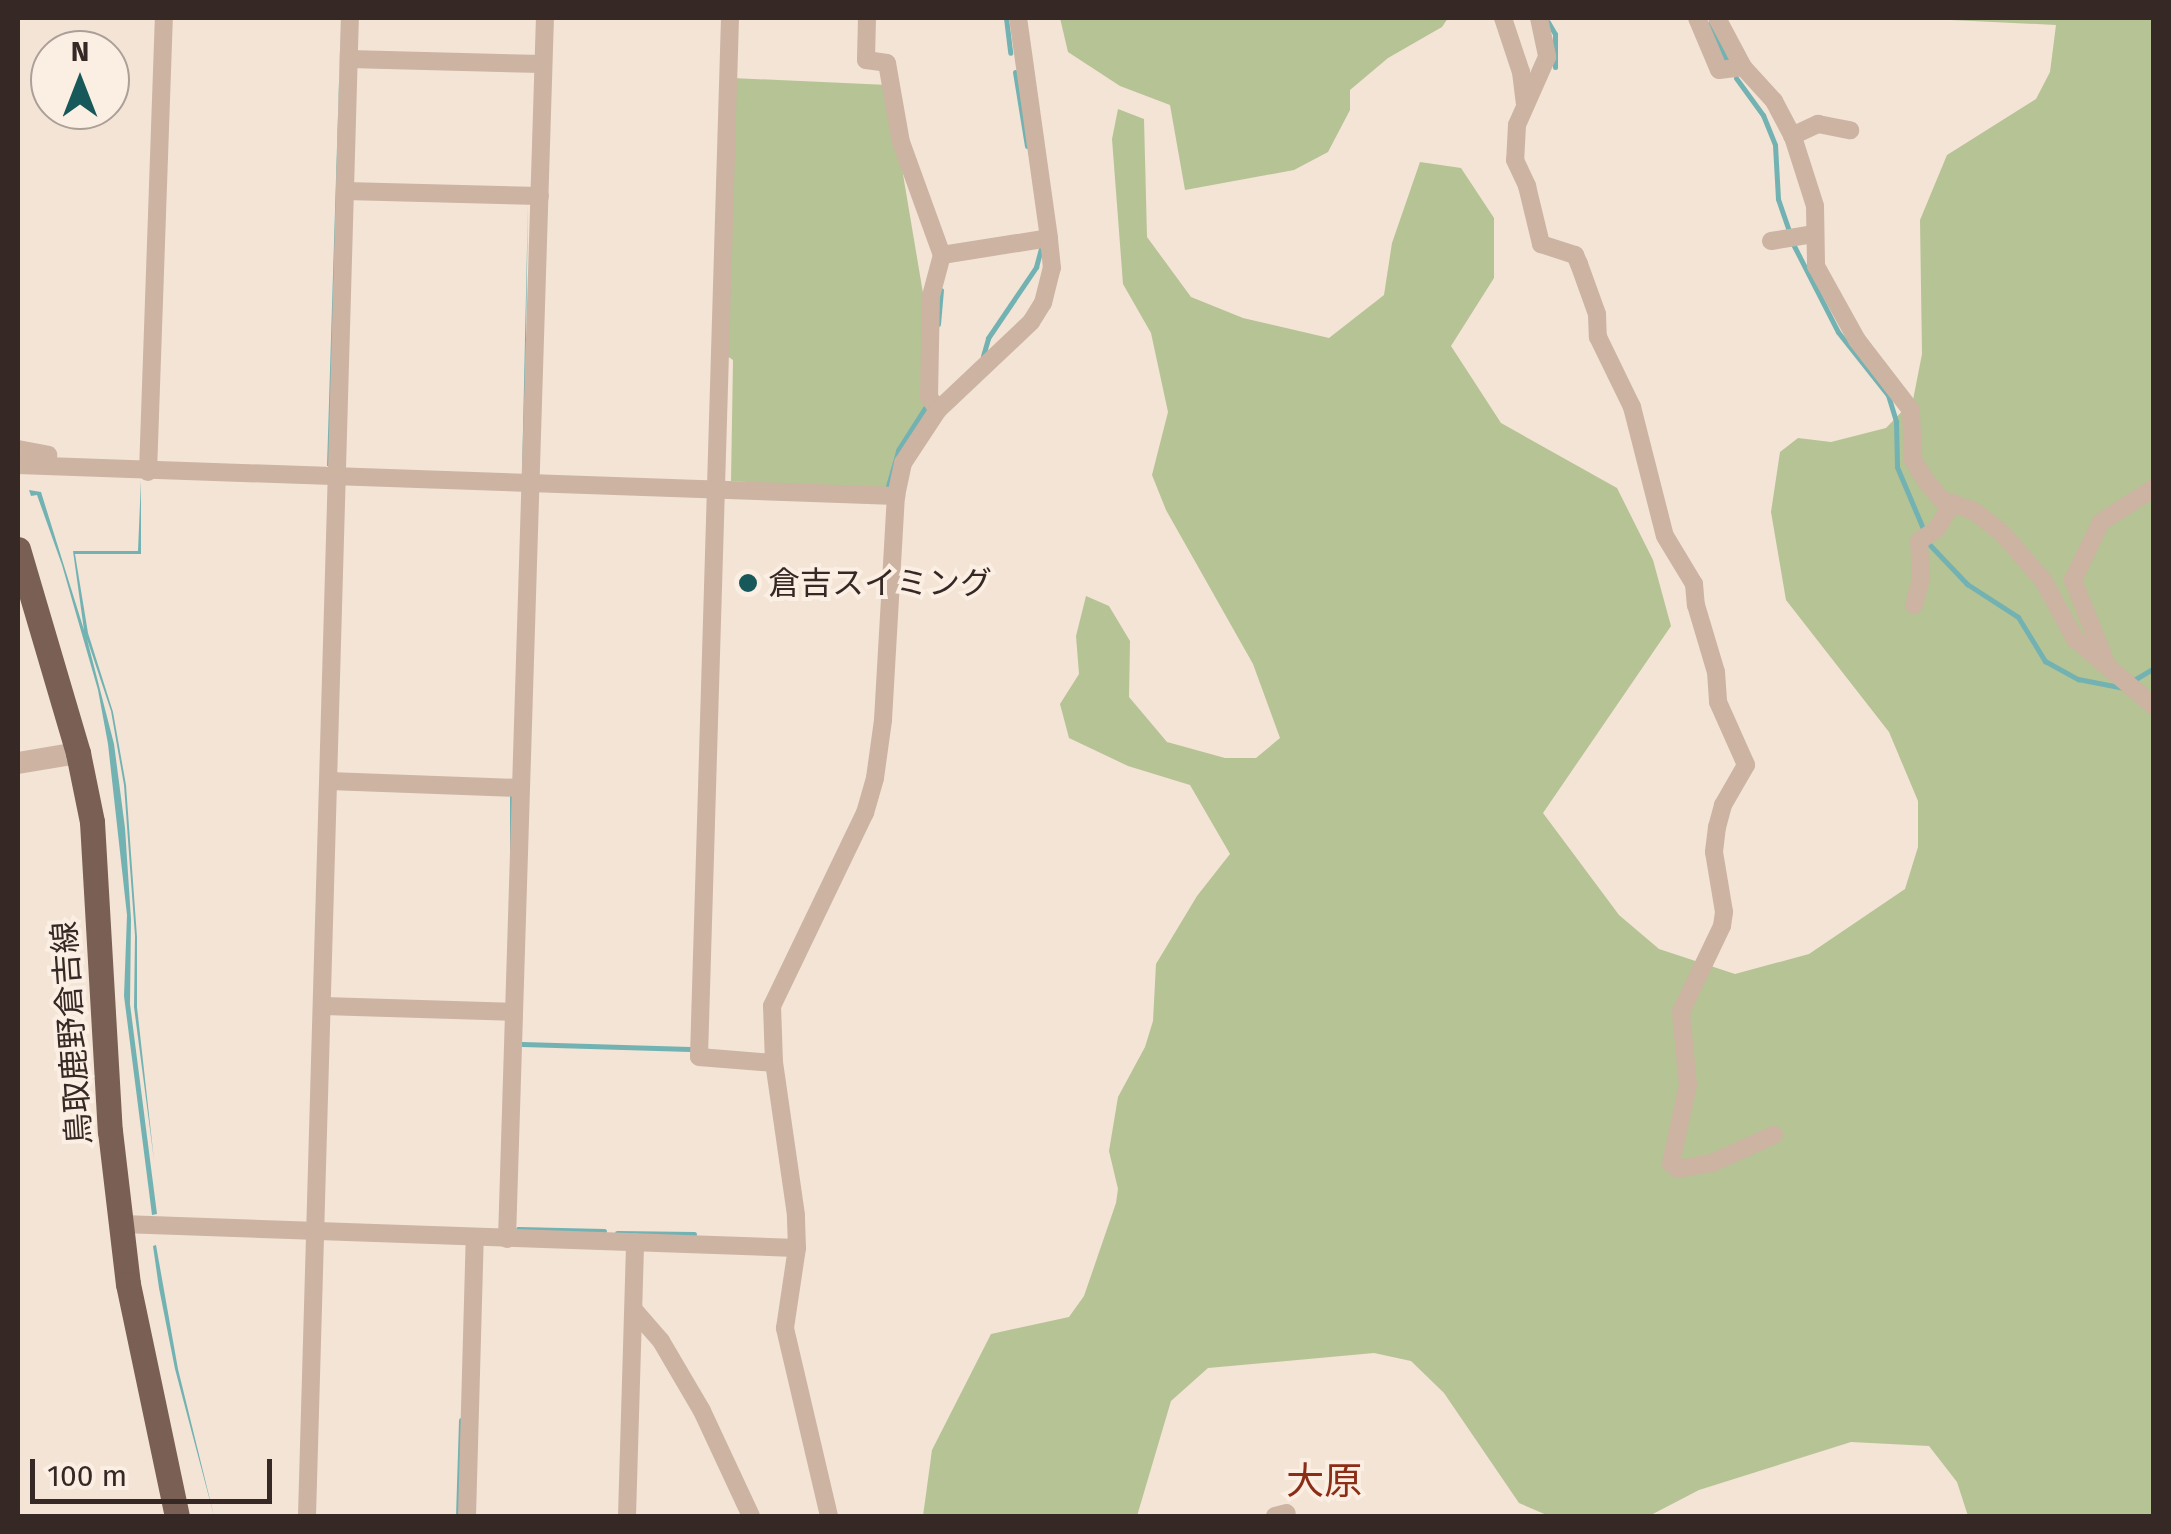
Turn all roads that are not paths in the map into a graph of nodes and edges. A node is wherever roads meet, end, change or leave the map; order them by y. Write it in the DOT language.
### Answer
graph roads {
  1 [pos="164,18"];
  2 [pos="350,18"];
  3 [pos="545,18"];
  4 [pos="730,18"];
  5 [pos="867,18"];
  6 [pos="1018,18"];
  7 [pos="1502,18"];
  8 [pos="1539,18"];
  9 [pos="1697,18"];
  10 [pos="1717,18"];
  11 [pos="349,59"];
  12 [pos="544,64"];
  13 [pos="1744,67"];
  14 [pos="1526,103"];
  15 [pos="1850,130"];
  16 [pos="1792,136"];
  17 [pos="345,190"];
  18 [pos="540,196"];
  19 [pos="1814,234"];
  20 [pos="1049,238"];
  21 [pos="1771,241"];
  22 [pos="942,255"];
  23 [pos="938,410"];
  24 [pos="18,450"];
  25 [pos="18,465"];
  26 [pos="148,467"];
  27 [pos="338,478"];
  28 [pos="530,482"];
  29 [pos="719,488"];
  30 [pos="2154,488"];
  31 [pos="896,496"];
  32 [pos="1952,504"];
  33 [pos="18,549"];
  34 [pos="1914,604"];
  35 [pos="2108,666"];
  36 [pos="2154,706"];
  37 [pos="78,753"];
  38 [pos="18,763"];
  39 [pos="329,781"];
  40 [pos="521,788"];
  41 [pos="324,1006"];
  42 [pos="514,1012"];
  43 [pos="774,1063"];
  44 [pos="1774,1135"];
  45 [pos="122,1224"];
  46 [pos="315,1234"];
  47 [pos="474,1238"];
  48 [pos="506,1239"];
  49 [pos="635,1242"];
  50 [pos="797,1248"];
  51 [pos="634,1310"];
  52 [pos="177,1516"];
  53 [pos="306,1516"];
  54 [pos="466,1516"];
  55 [pos="627,1516"];
  56 [pos="751,1516"];
  57 [pos="829,1516"];
  1 -- 26 [label="street"];
  2 -- 11 [label="street"];
  3 -- 12 [label="street"];
  4 -- 29 [label="street"];
  5 -- 22 [label="street"];
  6 -- 20 [label="street"];
  7 -- 14 [label="street"];
  8 -- 14 [label="street"];
  9 -- 13 [label="street"];
  10 -- 13 [label="street"];
  11 -- 12 [label="street"];
  11 -- 17 [label="street"];
  12 -- 18 [label="street"];
  13 -- 16 [label="street"];
  14 -- 44 [label="street"];
  15 -- 16 [label="street"];
  16 -- 19 [label="street"];
  17 -- 18 [label="street"];
  17 -- 27 [label="street"];
  18 -- 28 [label="street"];
  19 -- 21 [label="street"];
  19 -- 32 [label="street"];
  20 -- 22 [label="street"];
  20 -- 23 [label="street"];
  22 -- 23 [label="street"];
  23 -- 31 [label="street"];
  24 -- 26 [label="street"];
  25 -- 26 [label="street"];
  26 -- 27 [label="street"];
  27 -- 28 [label="street"];
  27 -- 39 [label="street"];
  28 -- 29 [label="street"];
  28 -- 40 [label="street"];
  29 -- 31 [label="street"];
  29 -- 43 [label="street"];
  30 -- 35 [label="street"];
  31 -- 43 [label="street"];
  32 -- 34 [label="street"];
  32 -- 35 [label="street"];
  33 -- 37 [label="main road, 鳥取鹿野倉吉線"];
  35 -- 36 [label="street"];
  37 -- 38 [label="street"];
  37 -- 45 [label="main road, 鳥取鹿野倉吉線"];
  39 -- 40 [label="street"];
  39 -- 41 [label="street"];
  40 -- 42 [label="street"];
  41 -- 42 [label="street"];
  41 -- 46 [label="street"];
  42 -- 48 [label="street"];
  43 -- 50 [label="street"];
  45 -- 46 [label="street"];
  45 -- 52 [label="main road, 鳥取鹿野倉吉線"];
  46 -- 47 [label="street"];
  46 -- 53 [label="street"];
  47 -- 48 [label="street"];
  47 -- 54 [label="street"];
  48 -- 49 [label="street"];
  49 -- 50 [label="street"];
  49 -- 51 [label="street"];
  50 -- 57 [label="street"];
  51 -- 55 [label="street"];
  51 -- 56 [label="street"];
}
